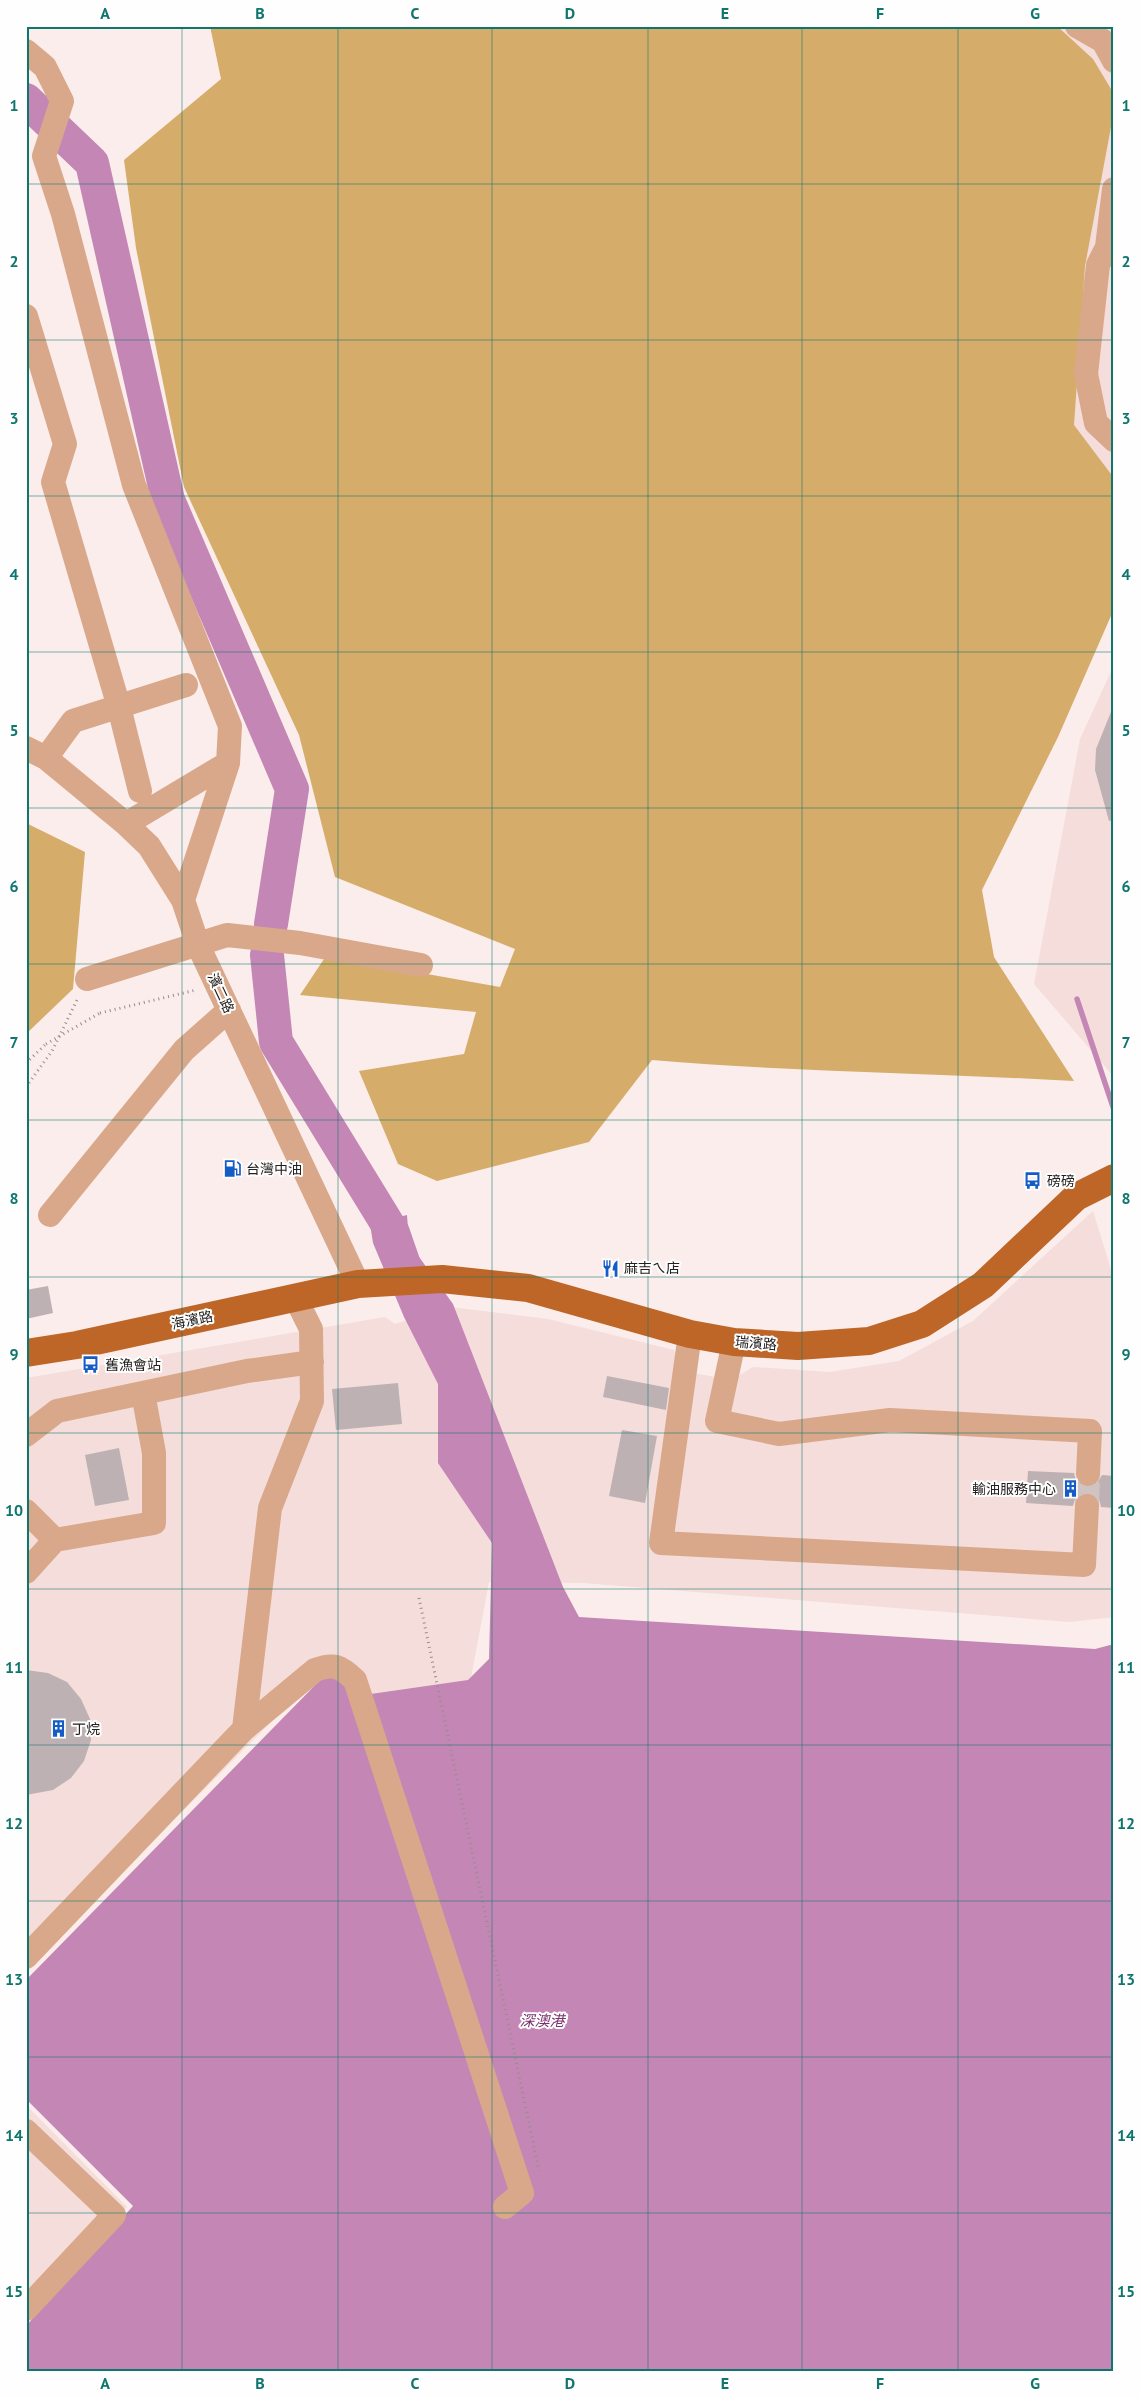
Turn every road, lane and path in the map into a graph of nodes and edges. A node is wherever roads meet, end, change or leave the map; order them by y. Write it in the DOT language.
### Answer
graph roads {
  1 [pos="1077,26"];
  2 [pos="26,51"];
  3 [pos="1114,61"];
  4 [pos="1114,189"];
  5 [pos="26,316"];
  6 [pos="1114,440"];
  7 [pos="186,685"];
  8 [pos="119,707"];
  9 [pos="36,753"];
  10 [pos="228,763"];
  11 [pos="140,791"];
  12 [pos="126,824"];
  13 [pos="183,900"];
  14 [pos="198,945"];
  15 [pos="420,965"];
  16 [pos="87,979"];
  17 [pos="197,990"];
  18 [pos="229,1010"];
  19 [pos="26,1063"];
  20 [pos="26,1086"];
  21 [pos="1111,1179"];
  22 [pos="50,1215"];
  23 [pos="358,1284"];
  24 [pos="295,1297"];
  25 [pos="690,1334"];
  26 [pos="734,1342"];
  27 [pos="26,1353"];
  28 [pos="312,1362"];
  29 [pos="142,1393"];
  30 [pos="26,1435"];
  31 [pos="1088,1474"];
  32 [pos="1087,1506"];
  33 [pos="26,1511"];
  34 [pos="55,1540"];
  35 [pos="26,1572"];
  36 [pos="419,1598"];
  37 [pos="244,1729"];
  38 [pos="26,1957"];
  39 [pos="26,2130"];
  40 [pos="539,2172"];
  41 [pos="505,2207"];
  42 [pos="26,2309"];
  1 -- 3 [label="street"];
  2 -- 10 [label="street"];
  4 -- 6 [label="street"];
  5 -- 8 [label="street"];
  7 -- 8 [label="street"];
  8 -- 9 [label="street"];
  8 -- 11 [label="street"];
  9 -- 12 [label="street, 濱二路"];
  10 -- 12 [label="street"];
  10 -- 13 [label="street"];
  12 -- 13 [label="street, 濱二路"];
  13 -- 14 [label="street, 濱二路"];
  14 -- 15 [label="street"];
  14 -- 16 [label="street"];
  14 -- 18 [label="street, 濱二路"];
  16 -- 20 [label="path"];
  17 -- 19 [label="path, bridge"];
  18 -- 22 [label="street"];
  18 -- 23 [label="street, 濱二路"];
  21 -- 26 [label="main road, 瑞濱路"];
  23 -- 24 [label="main road, 海濱路"];
  23 -- 25 [label="main road, 瑞濱路"];
  24 -- 27 [label="main road, 海濱路"];
  24 -- 28 [label="street"];
  25 -- 26 [label="main road, 瑞濱路"];
  25 -- 32 [label="street"];
  26 -- 31 [label="street"];
  28 -- 29 [label="street"];
  28 -- 37 [label="street"];
  29 -- 30 [label="street"];
  29 -- 34 [label="street"];
  33 -- 34 [label="street"];
  34 -- 35 [label="street"];
  36 -- 40 [label="path"];
  37 -- 38 [label="street"];
  37 -- 41 [label="street"];
  39 -- 42 [label="street"];
}
